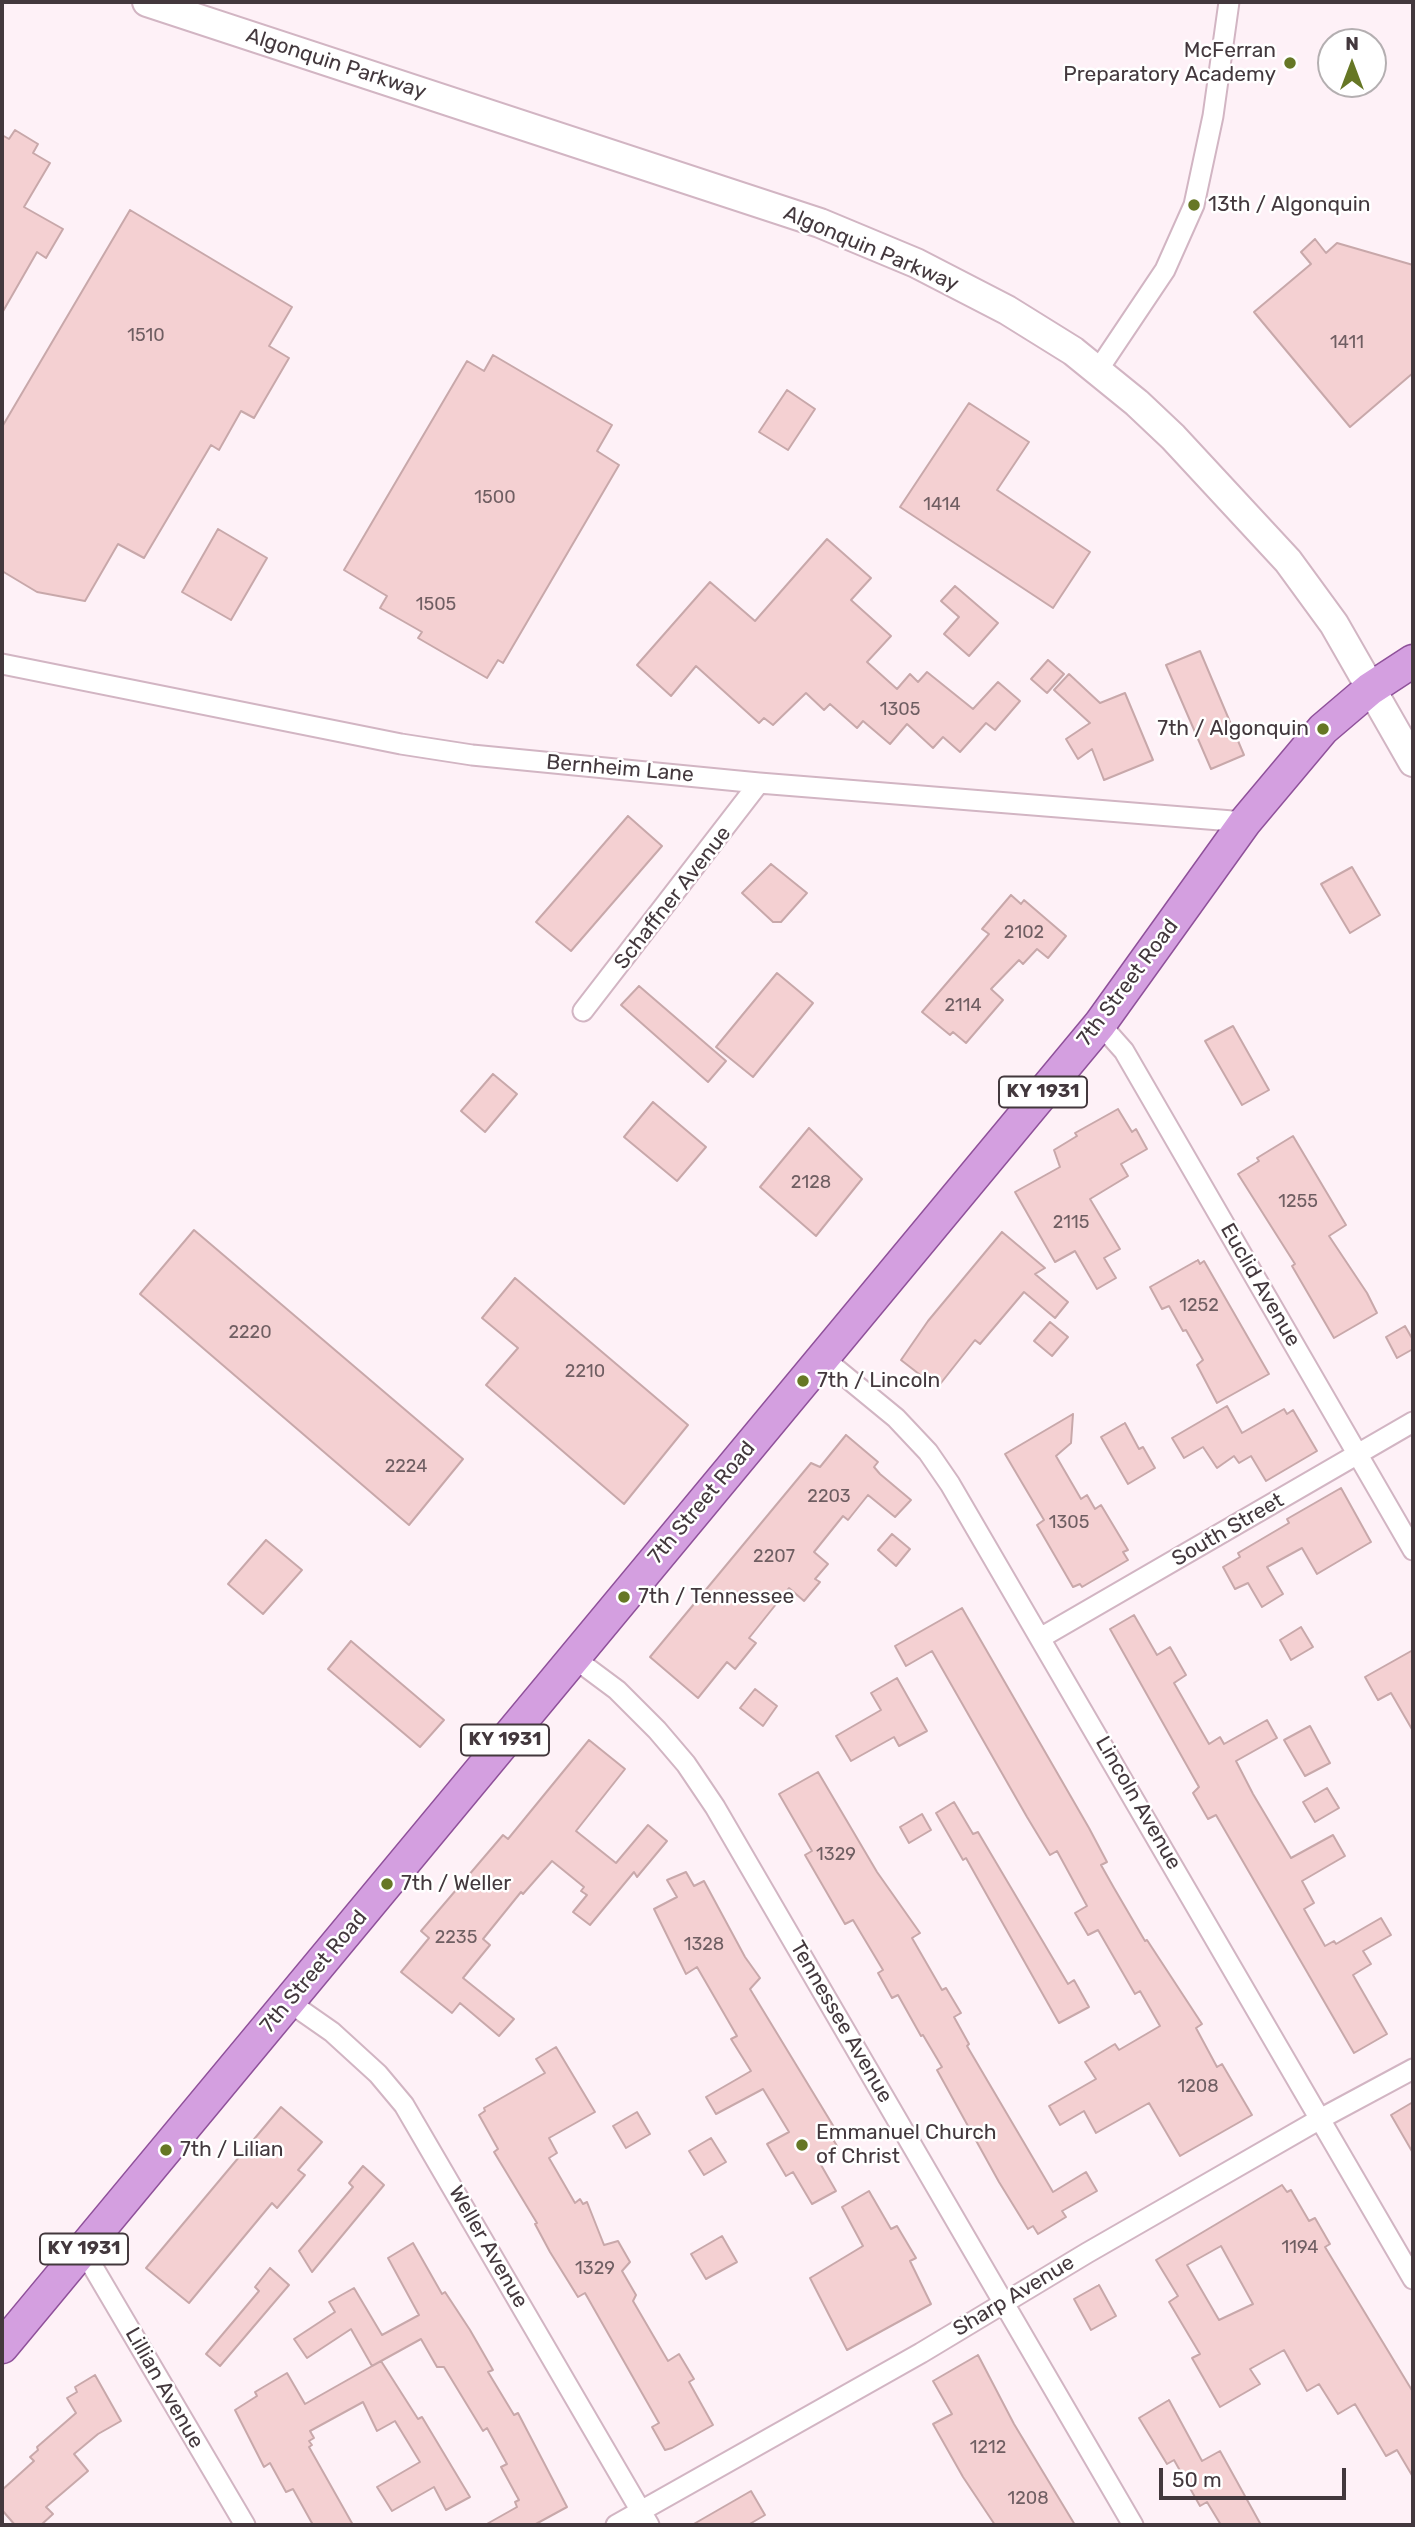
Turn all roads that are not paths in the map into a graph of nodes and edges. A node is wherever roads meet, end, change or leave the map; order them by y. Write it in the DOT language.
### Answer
graph roads {
  1 [pos="147,2"];
  2 [pos="1229,2"];
  3 [pos="1098,370"];
  4 [pos="1413,661"];
  5 [pos="2,664"];
  6 [pos="1370,689"];
  7 [pos="1413,762"];
  8 [pos="759,783"];
  9 [pos="1245,822"];
  10 [pos="583,1011"];
  11 [pos="1100,1024"];
  12 [pos="823,1358"];
  13 [pos="1413,1422"];
  14 [pos="1358,1454"];
  15 [pos="1413,1550"];
  16 [pos="1042,1637"];
  17 [pos="574,1658"];
  18 [pos="289,2002"];
  19 [pos="1413,2069"];
  20 [pos="1320,2119"];
  21 [pos="83,2250"];
  22 [pos="1413,2279"];
  23 [pos="1003,2302"];
  24 [pos="2,2347"];
  25 [pos="645,2518"];
  26 [pos="245,2525"];
  27 [pos="616,2525"];
  28 [pos="1133,2525"];
  1 -- 3 [label="main road, Algonquin Parkway"];
  2 -- 3 [label="street"];
  3 -- 6 [label="main road, Algonquin Parkway"];
  4 -- 6 [label="main road, 7th Street Road"];
  5 -- 8 [label="street, Bernheim Lane"];
  6 -- 7 [label="main road, Algonquin Parkway"];
  6 -- 9 [label="main road, 7th Street Road / KY 1931"];
  8 -- 9 [label="street, Bernheim Lane"];
  8 -- 10 [label="street, Schaffner Avenue"];
  9 -- 11 [label="main road, 7th Street Road / KY 1931"];
  11 -- 12 [label="main road, 7th Street Road / KY 1931"];
  11 -- 14 [label="street, Euclid Avenue"];
  12 -- 16 [label="street, Lincoln Avenue"];
  12 -- 17 [label="main road, 7th Street Road / KY 1931"];
  13 -- 14 [label="street, South Street"];
  14 -- 15 [label="street, Euclid Avenue"];
  14 -- 16 [label="street, South Street"];
  16 -- 20 [label="street, Lincoln Avenue"];
  17 -- 18 [label="main road, 7th Street Road / KY 1931"];
  17 -- 23 [label="street, Tennessee Avenue"];
  18 -- 21 [label="main road, 7th Street Road / KY 1931"];
  18 -- 25 [label="street, Weller Avenue"];
  19 -- 20 [label="street, Sharp Avenue"];
  20 -- 22 [label="street, Lincoln Avenue"];
  20 -- 23 [label="street, Sharp Avenue"];
  21 -- 24 [label="main road, 7th Street Road / KY 1931"];
  21 -- 26 [label="street, Lillian Avenue"];
  23 -- 25 [label="street, Sharp Avenue"];
  23 -- 28 [label="street, Tennessee Avenue"];
  25 -- 27 [label="street, Sharp Avenue"];
}
